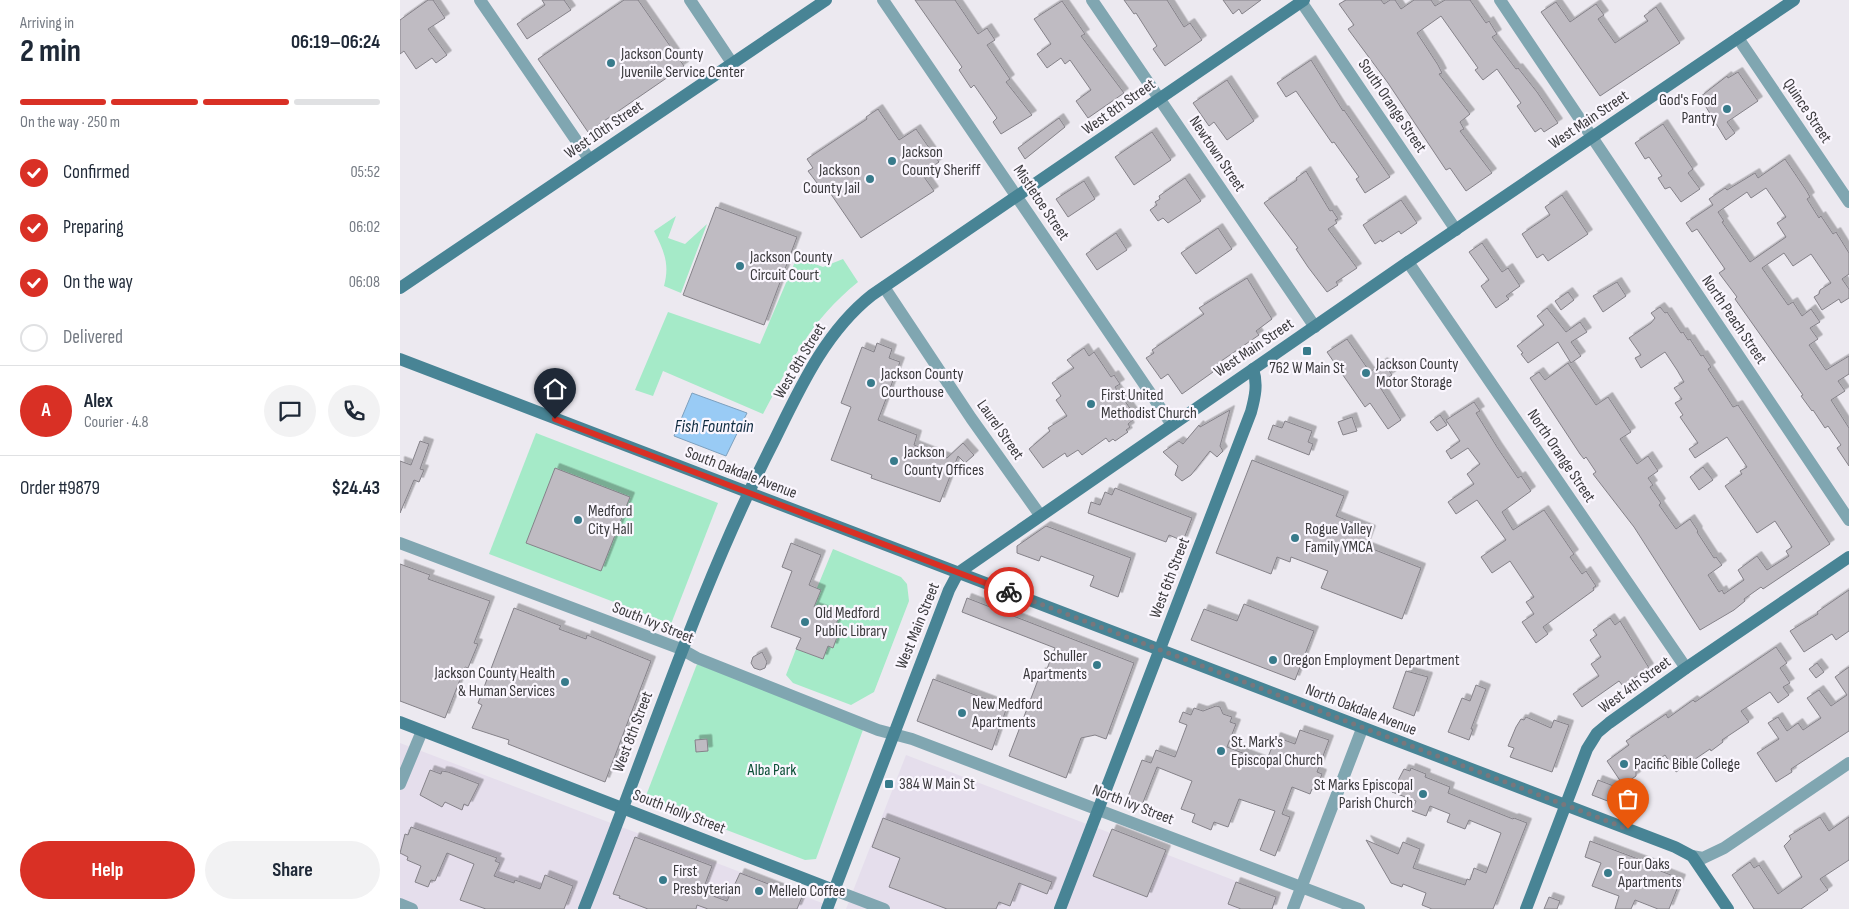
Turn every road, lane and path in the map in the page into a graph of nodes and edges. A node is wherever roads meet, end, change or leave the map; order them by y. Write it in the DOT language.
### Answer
graph roads {
  1 [pos="480,0"];
  2 [pos="690,0"];
  3 [pos="826,0"];
  4 [pos="883,0"];
  5 [pos="1092,0"];
  6 [pos="1500,0"];
  7 [pos="1794,0"];
  8 [pos="1302,1"];
  9 [pos="1738,38"];
  10 [pos="732,63"];
  11 [pos="1160,99"];
  12 [pos="1592,138"];
  13 [pos="589,159"];
  14 [pos="1017,197"];
  15 [pos="1849,202"];
  16 [pos="1456,230"];
  17 [pos="1408,262"];
  18 [pos="884,287"];
  19 [pos="400,288"];
  20 [pos="1315,327"];
  21 [pos="400,359"];
  22 [pos="1254,369"];
  23 [pos="1172,425"];
  24 [pos="747,493"];
  25 [pos="1040,515"];
  26 [pos="1849,520"];
  27 [pos="400,543"];
  28 [pos="1849,557"];
  29 [pos="958,573"];
  30 [pos="1160,649"];
  31 [pos="681,650"];
  32 [pos="1686,668"];
  33 [pos="400,722"];
  34 [pos="1362,729"];
  35 [pos="422,731"];
  36 [pos="894,734"];
  37 [pos="1849,763"];
  38 [pos="400,784"];
  39 [pos="1565,806"];
  40 [pos="622,808"];
  41 [pos="1098,810"];
  42 [pos="1692,856"];
  43 [pos="1302,887"];
  44 [pos="834,890"];
  45 [pos="400,904"];
  46 [pos="412,909"];
  47 [pos="584,909"];
  48 [pos="827,909"];
  49 [pos="884,909"];
  50 [pos="1060,909"];
  51 [pos="1293,909"];
  52 [pos="1360,909"];
  53 [pos="1526,909"];
  54 [pos="1728,909"];
  1 -- 13 [label="street"];
  2 -- 10 [label="street"];
  3 -- 10 [label="street, West 10th Street"];
  4 -- 14 [label="street, Mistletoe Street"];
  5 -- 11 [label="street, Newtown Street"];
  6 -- 12 [label="street, North Peach Street"];
  7 -- 9 [label="street, West Main Street"];
  8 -- 11 [label="street, West 8th Street"];
  8 -- 16 [label="street, South Orange Street"];
  9 -- 12 [label="street, West Main Street"];
  9 -- 15 [label="street, Quince Street"];
  10 -- 13 [label="street, West 10th Street"];
  11 -- 14 [label="street, West 8th Street"];
  11 -- 20 [label="street, Newtown Street"];
  12 -- 16 [label="street, West Main Street"];
  12 -- 26 [label="street, North Peach Street"];
  13 -- 19 [label="street, West 10th Street"];
  14 -- 18 [label="street, West 8th Street"];
  14 -- 23 [label="street, Mistletoe Street"];
  16 -- 17 [label="street, West Main Street"];
  17 -- 20 [label="street, West Main Street"];
  17 -- 32 [label="street, North Orange Street"];
  18 -- 24 [label="street, West 8th Street"];
  18 -- 25 [label="street, Laurel Street"];
  20 -- 22 [label="street, West Main Street"];
  21 -- 24 [label="street, South Oakdale Avenue"];
  22 -- 23 [label="street, West Main Street"];
  22 -- 30 [label="street, West 6th Street"];
  23 -- 25 [label="street, West Main Street"];
  24 -- 29 [label="street, South Oakdale Avenue"];
  24 -- 31 [label="street, West 8th Street"];
  25 -- 29 [label="street, West Main Street"];
  27 -- 31 [label="street, South Ivy Street"];
  28 -- 32 [label="street, West 4th Street"];
  29 -- 30 [label="street, North Oakdale Avenue"];
  29 -- 36 [label="street, West Main Street"];
  30 -- 34 [label="street, North Oakdale Avenue"];
  30 -- 41 [label="street, West 6th Street"];
  31 -- 36 [label="street, South Ivy Street"];
  31 -- 40 [label="street, West 8th Street"];
  32 -- 39 [label="street, West 4th Street"];
  33 -- 35 [label="street, South Holly Street"];
  34 -- 39 [label="street, North Oakdale Avenue"];
  34 -- 43 [label="street"];
  35 -- 38 [label="street"];
  35 -- 40 [label="street, South Holly Street"];
  36 -- 41 [label="street, North Ivy Street"];
  36 -- 44 [label="street, West Main Street"];
  37 -- 42 [label="street"];
  39 -- 42 [label="street, North Oakdale Avenue"];
  39 -- 53 [label="street, West 4th Street"];
  40 -- 44 [label="street, South Holly Street"];
  40 -- 47 [label="street, West 8th Street"];
  41 -- 43 [label="street, North Ivy Street"];
  41 -- 50 [label="street, West 6th Street"];
  42 -- 54 [label="street, North Oakdale Avenue"];
  43 -- 51 [label="street"];
  43 -- 52 [label="street, North Ivy Street"];
  44 -- 48 [label="street, West Main Street"];
  44 -- 49 [label="street"];
  45 -- 46 [label="street"];
}
